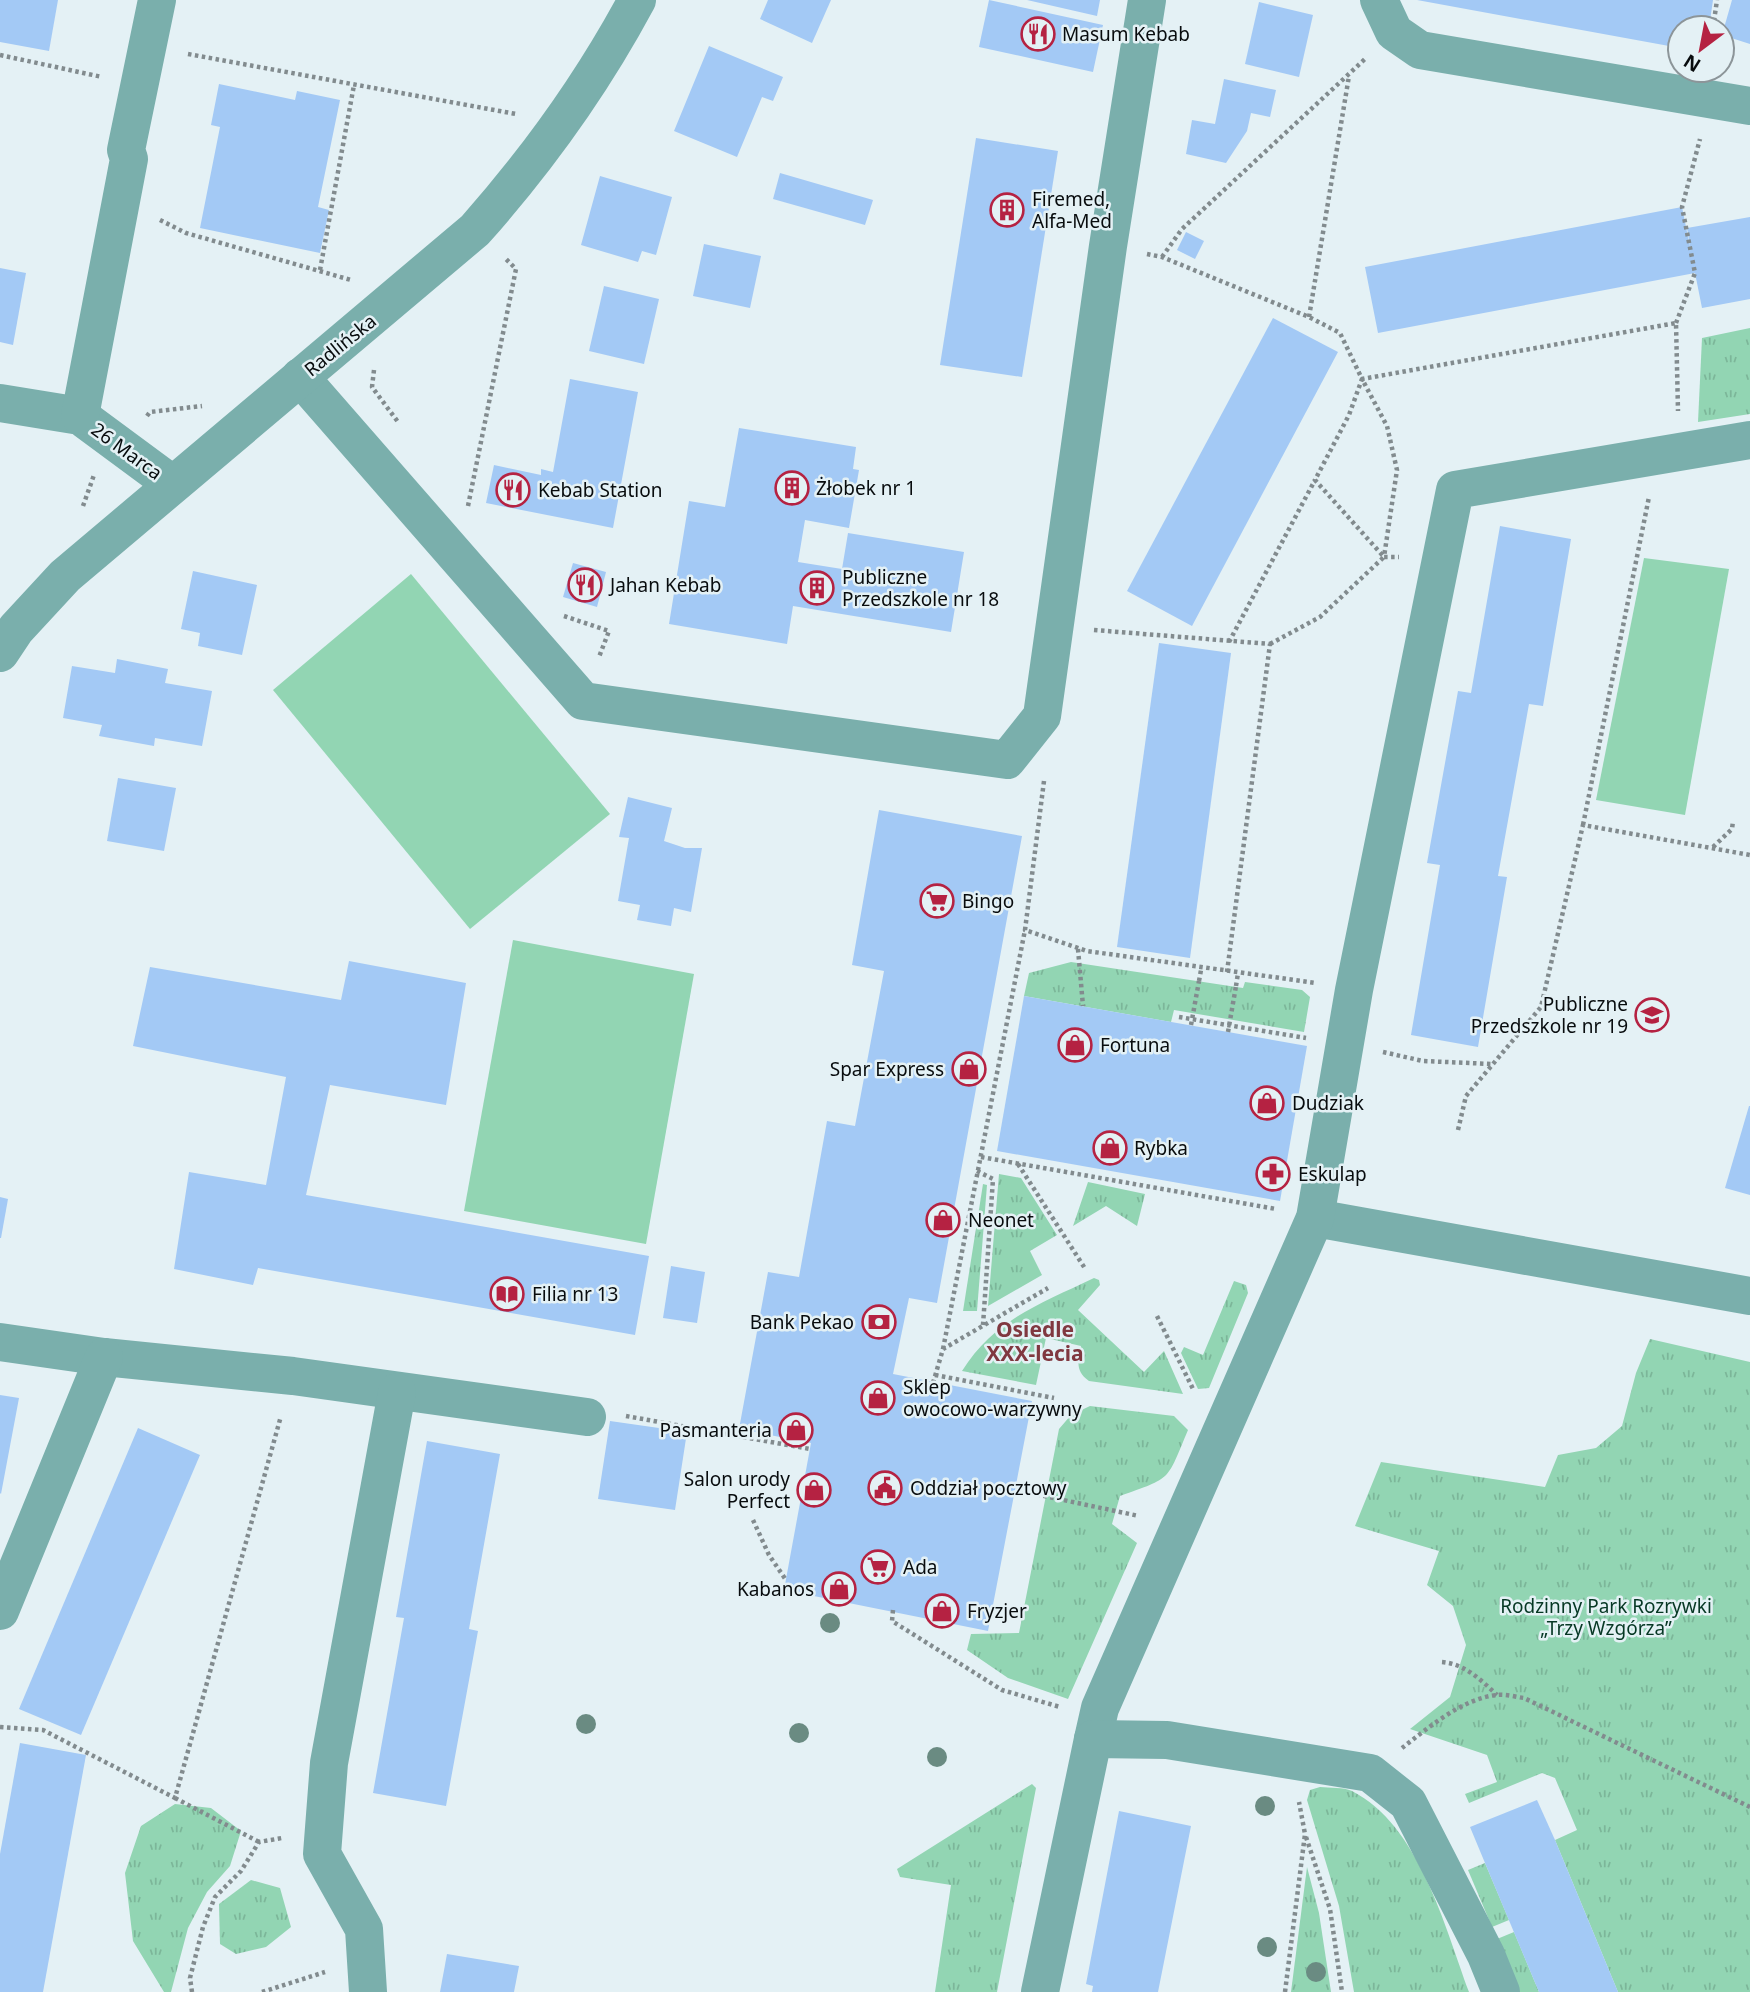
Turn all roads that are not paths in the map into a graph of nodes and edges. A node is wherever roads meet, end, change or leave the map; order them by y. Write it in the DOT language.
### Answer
graph roads {
  1 [pos="157,0"];
  2 [pos="637,0"];
  3 [pos="1147,0"];
  4 [pos="1386,16"];
  5 [pos="1750,106"];
  6 [pos="300,377"];
  7 [pos="0,403"];
  8 [pos="80,416"];
  9 [pos="1750,440"];
  10 [pos="173,484"];
  11 [pos="0,653"];
  12 [pos="1298,1215"];
  13 [pos="1750,1296"];
  14 [pos="0,1342"];
  15 [pos="104,1357"];
  16 [pos="397,1392"];
  17 [pos="602,1416"];
  18 [pos="0,1611"];
  19 [pos="1097,1724"];
  20 [pos="367,1976"];
  21 [pos="1040,1992"];
  22 [pos="1501,1992"];
  1 -- 8 [label="street"];
  2 -- 6 [label="street, Radlińska"];
  3 -- 6 [label="street"];
  4 -- 5 [label="street"];
  6 -- 10 [label="street, Radlińska"];
  7 -- 8 [label="street, 26 Marca"];
  8 -- 10 [label="street, 26 Marca"];
  9 -- 12 [label="street"];
  10 -- 11 [label="street, Radlińska"];
  12 -- 13 [label="street"];
  12 -- 19 [label="street"];
  14 -- 15 [label="street"];
  15 -- 16 [label="street"];
  15 -- 18 [label="street"];
  16 -- 17 [label="street"];
  16 -- 20 [label="street"];
  19 -- 21 [label="street"];
  19 -- 22 [label="street"];
}
